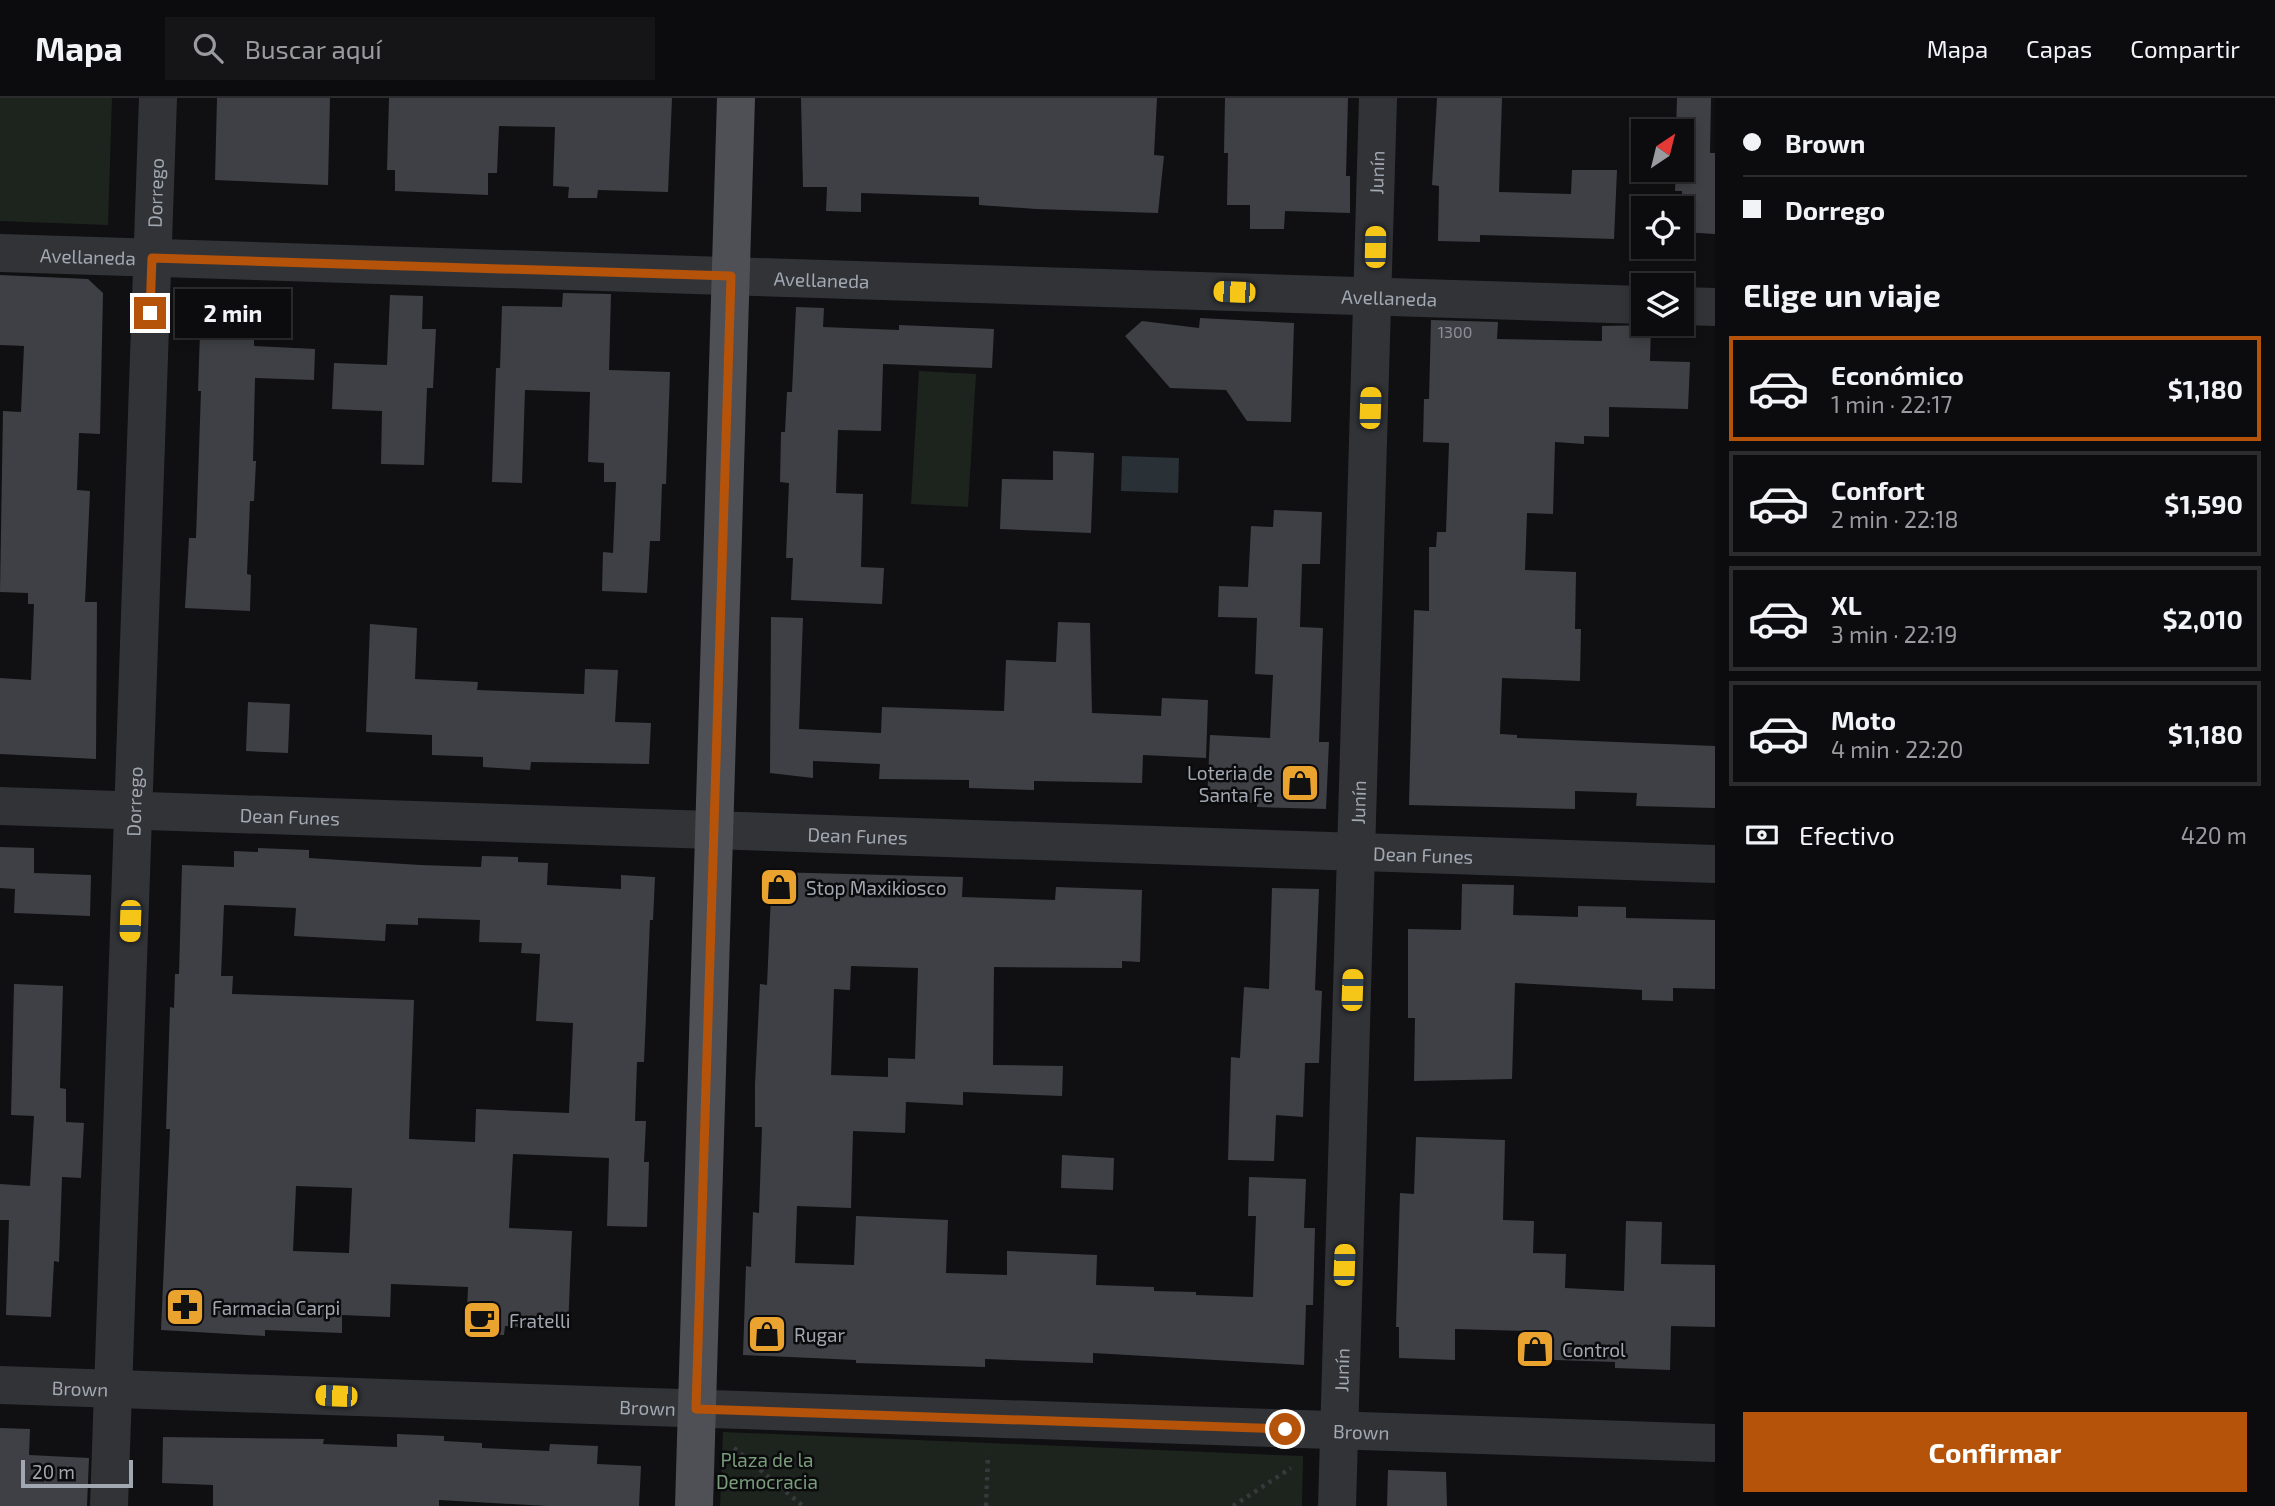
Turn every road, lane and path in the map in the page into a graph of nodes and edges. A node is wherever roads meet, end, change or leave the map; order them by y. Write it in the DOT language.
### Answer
graph roads {
  1 [pos="158,98"];
  2 [pos="736,98"];
  3 [pos="1378,98"];
  4 [pos="0,253"];
  5 [pos="152,258"];
  6 [pos="731,276"];
  7 [pos="1373,296"];
  8 [pos="1631,305"];
  9 [pos="1694,306"];
  10 [pos="1715,307"];
  11 [pos="0,806"];
  12 [pos="134,811"];
  13 [pos="713,830"];
  14 [pos="1356,852"];
  15 [pos="1715,864"];
  16 [pos="0,1385"];
  17 [pos="114,1389"];
  18 [pos="696,1409"];
  19 [pos="989,1419"];
  20 [pos="1339,1430"];
  21 [pos="1715,1443"];
  22 [pos="109,1506"];
  23 [pos="694,1506"];
  24 [pos="803,1506"];
  25 [pos="986,1506"];
  26 [pos="1337,1506"];
  1 -- 5 [label="street, Dorrego"];
  2 -- 6 [label="main road"];
  3 -- 7 [label="street, Junín"];
  4 -- 5 [label="street, Avellaneda"];
  5 -- 6 [label="street, Avellaneda"];
  5 -- 12 [label="street, Dorrego"];
  6 -- 7 [label="street, Avellaneda"];
  6 -- 13 [label="main road"];
  7 -- 8 [label="street, Avellaneda"];
  7 -- 14 [label="street, Junín"];
  9 -- 10 [label="street"];
  11 -- 12 [label="street, Dean Funes"];
  12 -- 13 [label="street, Dean Funes"];
  12 -- 17 [label="street, Dorrego"];
  13 -- 14 [label="street, Dean Funes"];
  13 -- 18 [label="main road"];
  14 -- 15 [label="street, Dean Funes"];
  14 -- 20 [label="street, Junín"];
  16 -- 17 [label="street, Brown"];
  17 -- 18 [label="street, Brown"];
  17 -- 22 [label="street, Dorrego"];
  18 -- 19 [label="street, Brown"];
  18 -- 23 [label="main road"];
  18 -- 24 [label="path"];
  19 -- 20 [label="street, Brown"];
  19 -- 25 [label="path"];
  20 -- 21 [label="street, Brown"];
  20 -- 26 [label="street, Junín"];
}
